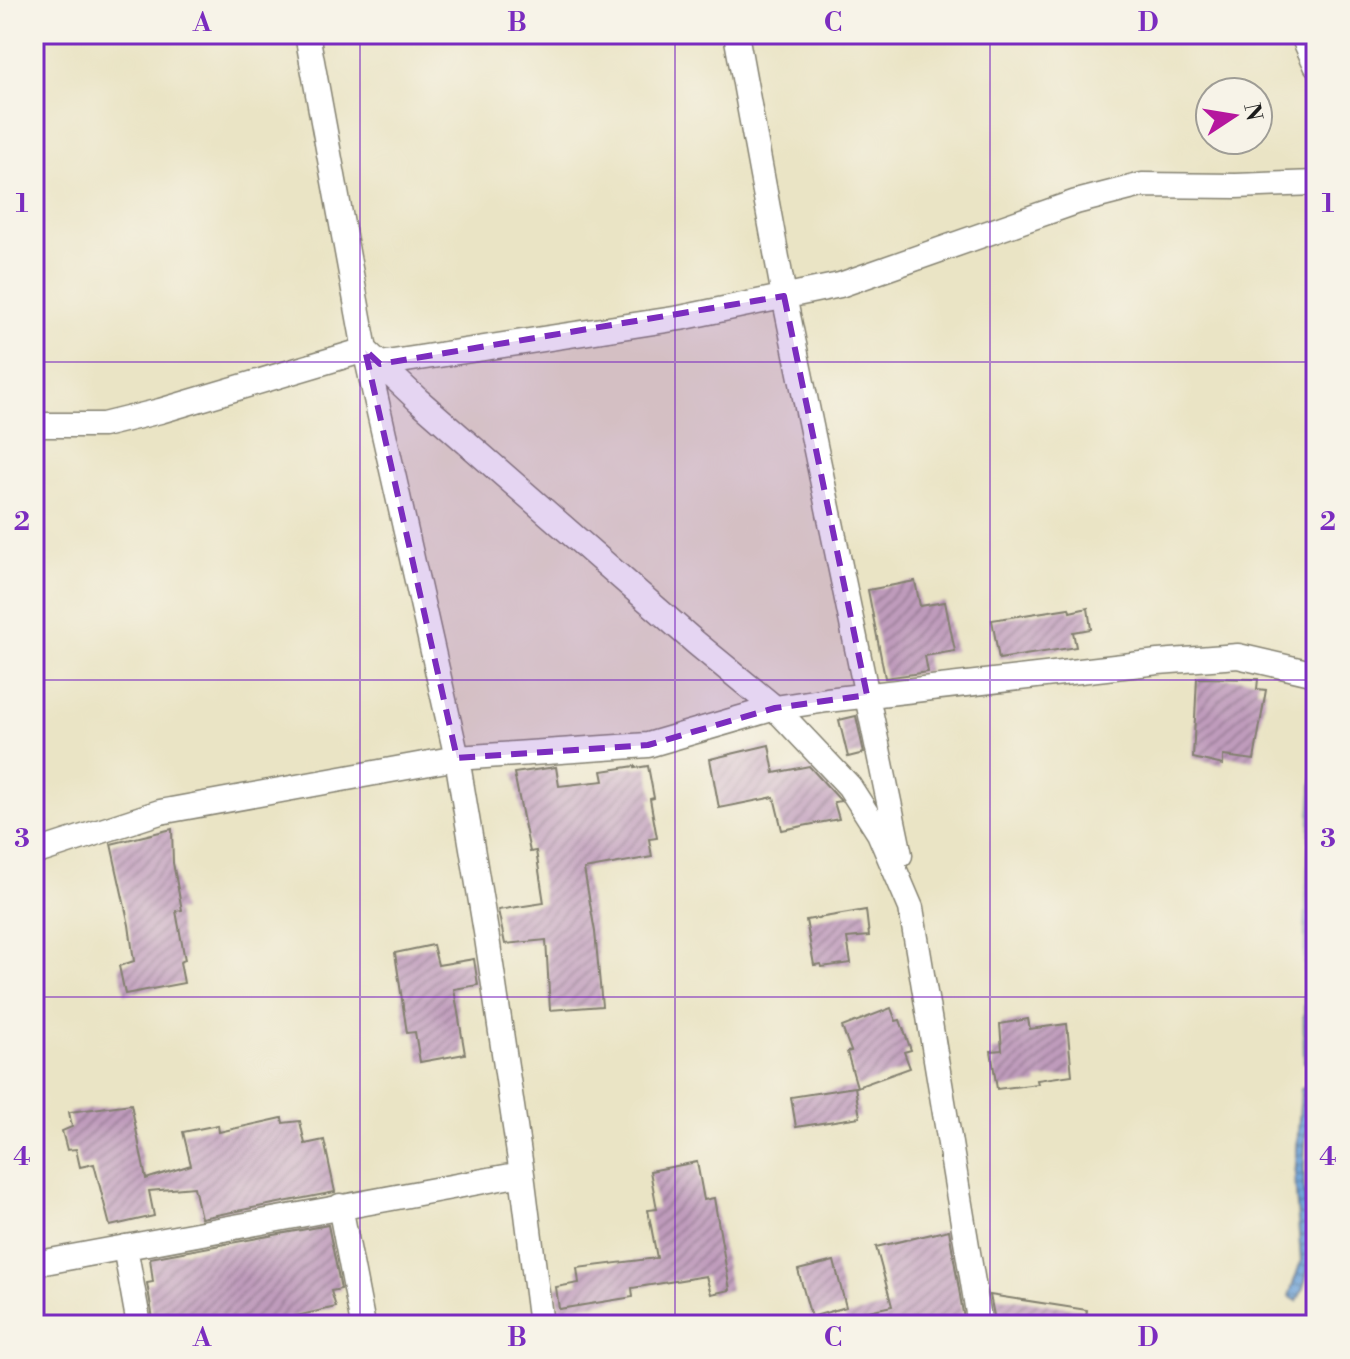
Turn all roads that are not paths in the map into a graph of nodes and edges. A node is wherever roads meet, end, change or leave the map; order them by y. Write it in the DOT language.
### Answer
graph roads {
  1 [pos="307,34"];
  2 [pos="736,34"];
  3 [pos="1302,34"];
  4 [pos="1316,65"];
  5 [pos="1316,183"];
  6 [pos="784,296"];
  7 [pos="372,357"];
  8 [pos="34,425"];
  9 [pos="1315,674"];
  10 [pos="867,695"];
  11 [pos="775,708"];
  12 [pos="457,758"];
  13 [pos="34,853"];
  14 [pos="911,908"];
  15 [pos="522,1174"];
  16 [pos="340,1206"];
  17 [pos="125,1247"];
  18 [pos="34,1264"];
  19 [pos="139,1325"];
  20 [pos="363,1325"];
  21 [pos="541,1325"];
  22 [pos="980,1325"];
  1 -- 7 [label="street"];
  2 -- 6 [label="street"];
  3 -- 4 [label="street"];
  5 -- 6 [label="street"];
  6 -- 7 [label="street"];
  6 -- 10 [label="street"];
  7 -- 8 [label="street"];
  7 -- 11 [label="street"];
  7 -- 12 [label="street"];
  9 -- 10 [label="street"];
  10 -- 11 [label="street"];
  10 -- 14 [label="street"];
  11 -- 12 [label="street"];
  11 -- 14 [label="street"];
  12 -- 13 [label="street"];
  12 -- 15 [label="street"];
  14 -- 22 [label="street"];
  15 -- 16 [label="street"];
  15 -- 21 [label="street"];
  16 -- 17 [label="street"];
  16 -- 20 [label="street"];
  17 -- 18 [label="street"];
  17 -- 19 [label="street"];
}
